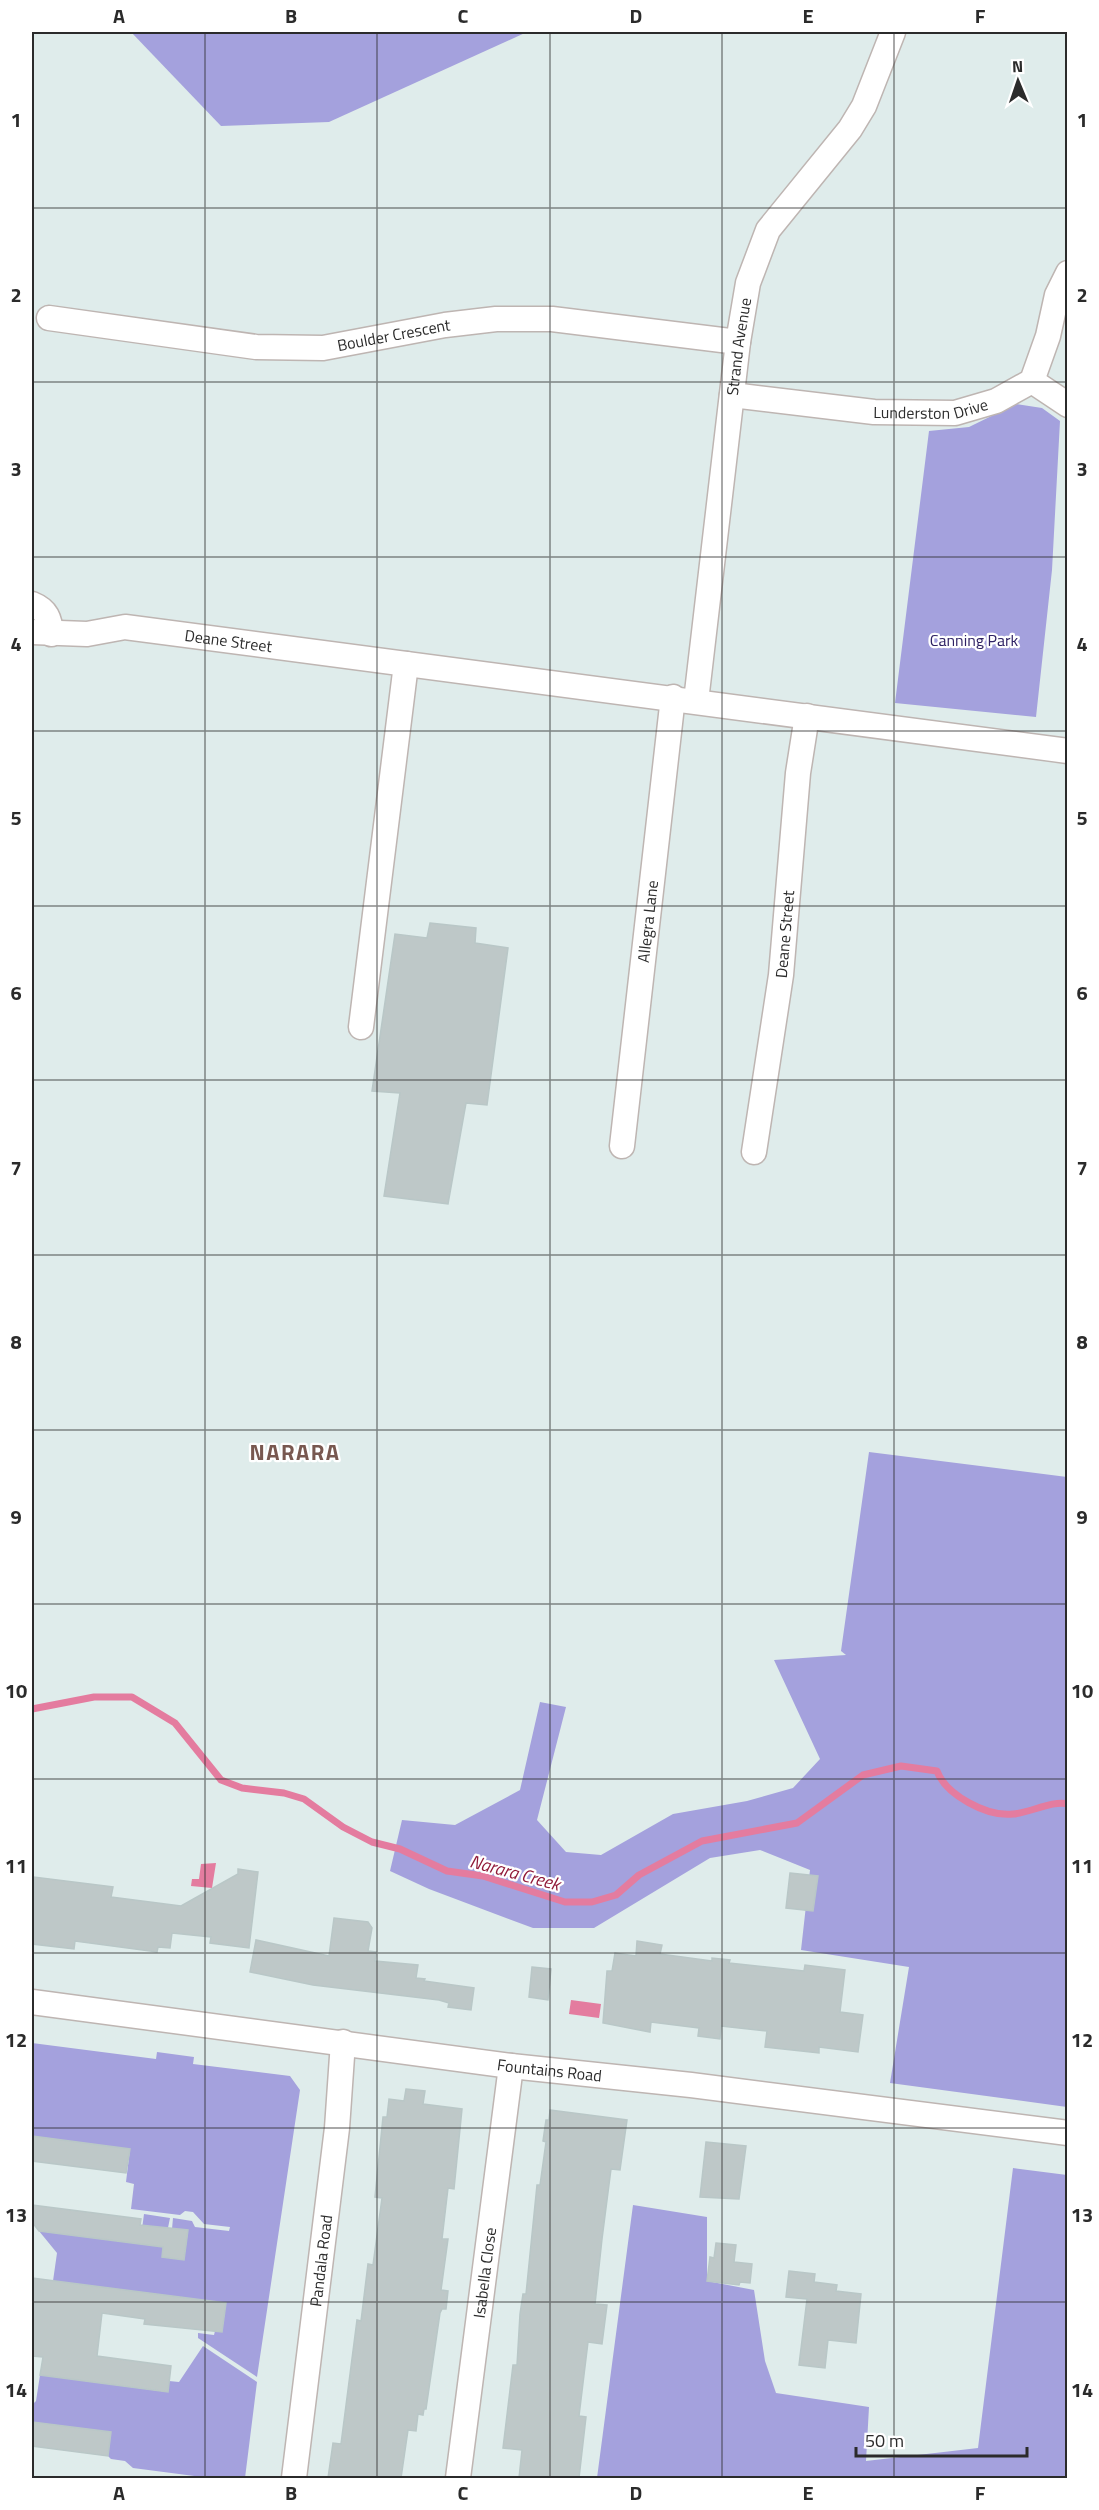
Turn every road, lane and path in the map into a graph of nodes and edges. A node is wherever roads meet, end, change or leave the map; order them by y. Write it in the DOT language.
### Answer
graph roads {
  1 [pos="893,32"];
  2 [pos="1068,273"];
  3 [pos="49,318"];
  4 [pos="738,342"];
  5 [pos="1032,381"];
  6 [pos="732,395"];
  7 [pos="1068,405"];
  8 [pos="32,604"];
  9 [pos="41,633"];
  10 [pos="406,664"];
  11 [pos="684,699"];
  12 [pos="807,716"];
  13 [pos="1068,751"];
  14 [pos="361,1027"];
  15 [pos="622,1146"];
  16 [pos="754,1152"];
  17 [pos="32,2002"];
  18 [pos="343,2042"];
  19 [pos="511,2066"];
  20 [pos="1068,2133"];
  21 [pos="294,2478"];
  22 [pos="458,2478"];
  1 -- 4 [label="street, Strand Avenue"];
  2 -- 5 [label="street"];
  3 -- 4 [label="street, Boulder Crescent"];
  4 -- 6 [label="street, Strand Avenue"];
  5 -- 6 [label="street, Lunderston Drive"];
  5 -- 7 [label="street"];
  6 -- 11 [label="street, Strand Avenue"];
  8 -- 9 [label="street, Deane Street"];
  9 -- 10 [label="street, Deane Street"];
  10 -- 11 [label="street, Deane Street"];
  10 -- 14 [label="street"];
  11 -- 12 [label="street, Deane Street"];
  11 -- 15 [label="street, Allegra Lane"];
  12 -- 13 [label="street, Deane Street"];
  12 -- 16 [label="street, Deane Street"];
  17 -- 18 [label="street, Fountains Road"];
  18 -- 19 [label="street, Fountains Road"];
  18 -- 21 [label="street, Pandala Road"];
  19 -- 20 [label="street, Fountains Road"];
  19 -- 22 [label="street, Isabella Close"];
}
